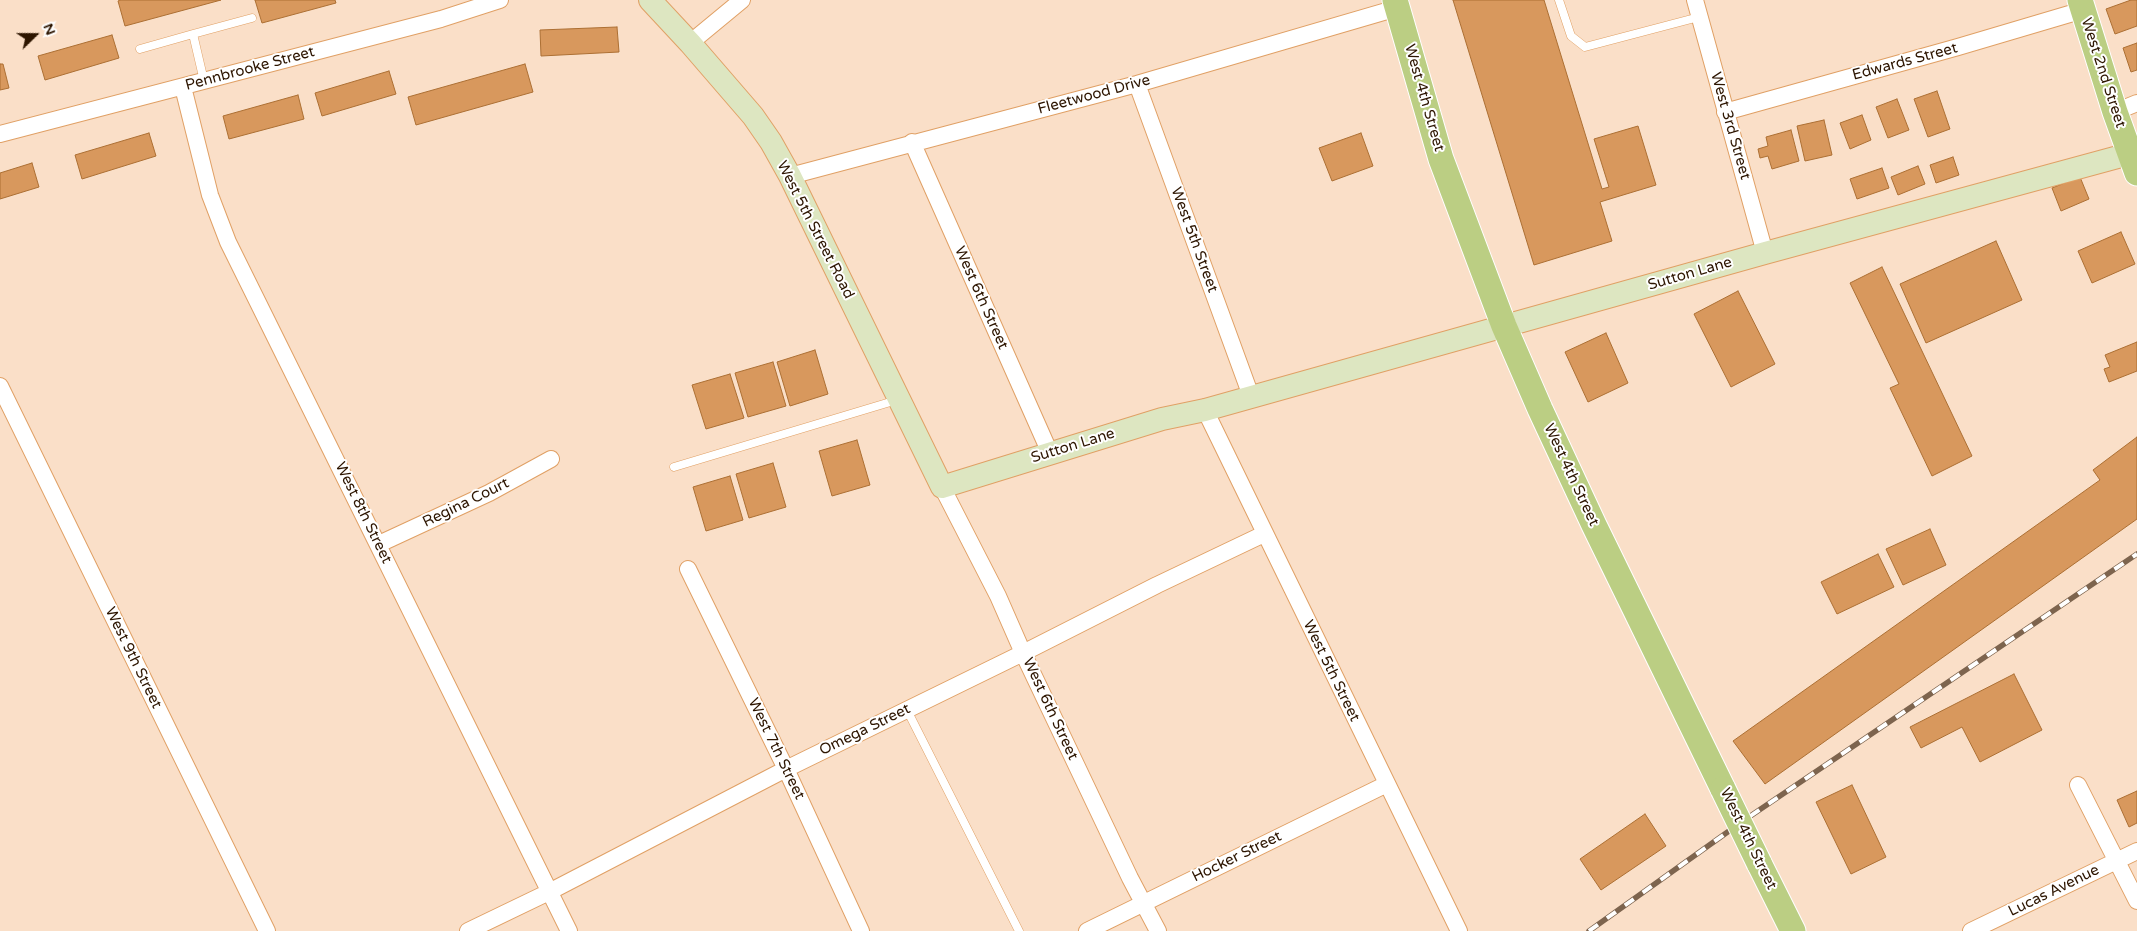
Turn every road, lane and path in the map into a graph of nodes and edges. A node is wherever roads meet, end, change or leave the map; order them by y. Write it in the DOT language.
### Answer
graph roads {
  1 [pos="500,0"];
  2 [pos="650,0"];
  3 [pos="742,0"];
  4 [pos="1559,0"];
  5 [pos="1695,0"];
  6 [pos="1396,4"];
  7 [pos="2082,5"];
  8 [pos="1699,17"];
  9 [pos="252,18"];
  10 [pos="193,34"];
  11 [pos="690,43"];
  12 [pos="140,49"];
  13 [pos="204,81"];
  14 [pos="1137,84"];
  15 [pos="183,87"];
  16 [pos="2126,107"];
  17 [pos="1726,112"];
  18 [pos="0,134"];
  19 [pos="912,142"];
  20 [pos="2133,164"];
  21 [pos="790,176"];
  22 [pos="1765,253"];
  23 [pos="1504,326"];
  24 [pos="0,386"];
  25 [pos="1251,396"];
  26 [pos="899,400"];
  27 [pos="1205,410"];
  28 [pos="1050,454"];
  29 [pos="551,459"];
  30 [pos="674,467"];
  31 [pos="942,486"];
  32 [pos="1264,534"];
  33 [pos="379,544"];
  34 [pos="688,569"];
  35 [pos="1023,653"];
  36 [pos="907,710"];
  37 [pos="786,769"];
  38 [pos="1387,784"];
  39 [pos="2078,785"];
  40 [pos="2137,851"];
  41 [pos="2116,861"];
  42 [pos="549,892"];
  43 [pos="2137,901"];
  44 [pos="1144,902"];
  45 [pos="267,931"];
  46 [pos="468,931"];
  47 [pos="569,931"];
  48 [pos="861,931"];
  49 [pos="1018,931"];
  50 [pos="1087,931"];
  51 [pos="1158,931"];
  52 [pos="1459,931"];
  53 [pos="1793,931"];
  54 [pos="1971,931"];
  1 -- 13 [label="street, Pennbrooke Street"];
  2 -- 11 [label="street, West 5th Street Road"];
  3 -- 11 [label="street"];
  4 -- 8 [label="lane"];
  5 -- 8 [label="street, West 3rd Street"];
  6 -- 14 [label="street, Fleetwood Drive"];
  6 -- 23 [label="main road, West 4th Street"];
  7 -- 16 [label="main road, West 2nd Street"];
  7 -- 17 [label="street, Edwards Street"];
  8 -- 17 [label="street, West 3rd Street"];
  9 -- 10 [label="lane"];
  10 -- 12 [label="lane"];
  10 -- 13 [label="lane"];
  11 -- 21 [label="street, West 5th Street Road"];
  13 -- 15 [label="street, Pennbrooke Street"];
  14 -- 19 [label="street, Fleetwood Drive"];
  14 -- 25 [label="street, West 5th Street"];
  15 -- 18 [label="street, Pennbrooke Street"];
  15 -- 33 [label="street, West 8th Street"];
  16 -- 20 [label="main road, West 2nd Street"];
  17 -- 22 [label="street, West 3rd Street"];
  19 -- 21 [label="street, Fleetwood Drive"];
  19 -- 28 [label="street, West 6th Street"];
  20 -- 22 [label="street, Sutton Lane"];
  21 -- 26 [label="street, West 5th Street Road"];
  22 -- 23 [label="street, Sutton Lane"];
  23 -- 25 [label="street, Sutton Lane"];
  23 -- 53 [label="main road, West 4th Street, bridge"];
  24 -- 45 [label="street, West 9th Street"];
  25 -- 27 [label="street, Sutton Lane"];
  26 -- 30 [label="lane"];
  26 -- 31 [label="street, West 5th Street Road"];
  27 -- 28 [label="street, Sutton Lane"];
  27 -- 32 [label="street, West 5th Street"];
  28 -- 31 [label="street, Sutton Lane"];
  29 -- 33 [label="street, Regina Court"];
  31 -- 35 [label="street, West 6th Street"];
  32 -- 35 [label="street, Omega Street"];
  32 -- 38 [label="street, West 5th Street"];
  33 -- 42 [label="street, West 8th Street"];
  34 -- 37 [label="street, West 7th Street"];
  35 -- 36 [label="street, Omega Street"];
  35 -- 44 [label="street, West 6th Street"];
  36 -- 37 [label="street, Omega Street"];
  36 -- 49 [label="lane"];
  37 -- 42 [label="street, Omega Street"];
  37 -- 48 [label="street, West 7th Street"];
  38 -- 44 [label="street, Hocker Street"];
  38 -- 52 [label="street, West 5th Street"];
  39 -- 41 [label="street"];
  40 -- 41 [label="street, Lucas Avenue"];
  41 -- 43 [label="street"];
  41 -- 54 [label="street, Lucas Avenue"];
  42 -- 46 [label="street, Omega Street"];
  42 -- 47 [label="street, West 8th Street"];
  44 -- 50 [label="street, Hocker Street"];
  44 -- 51 [label="street, West 6th Street"];
}
